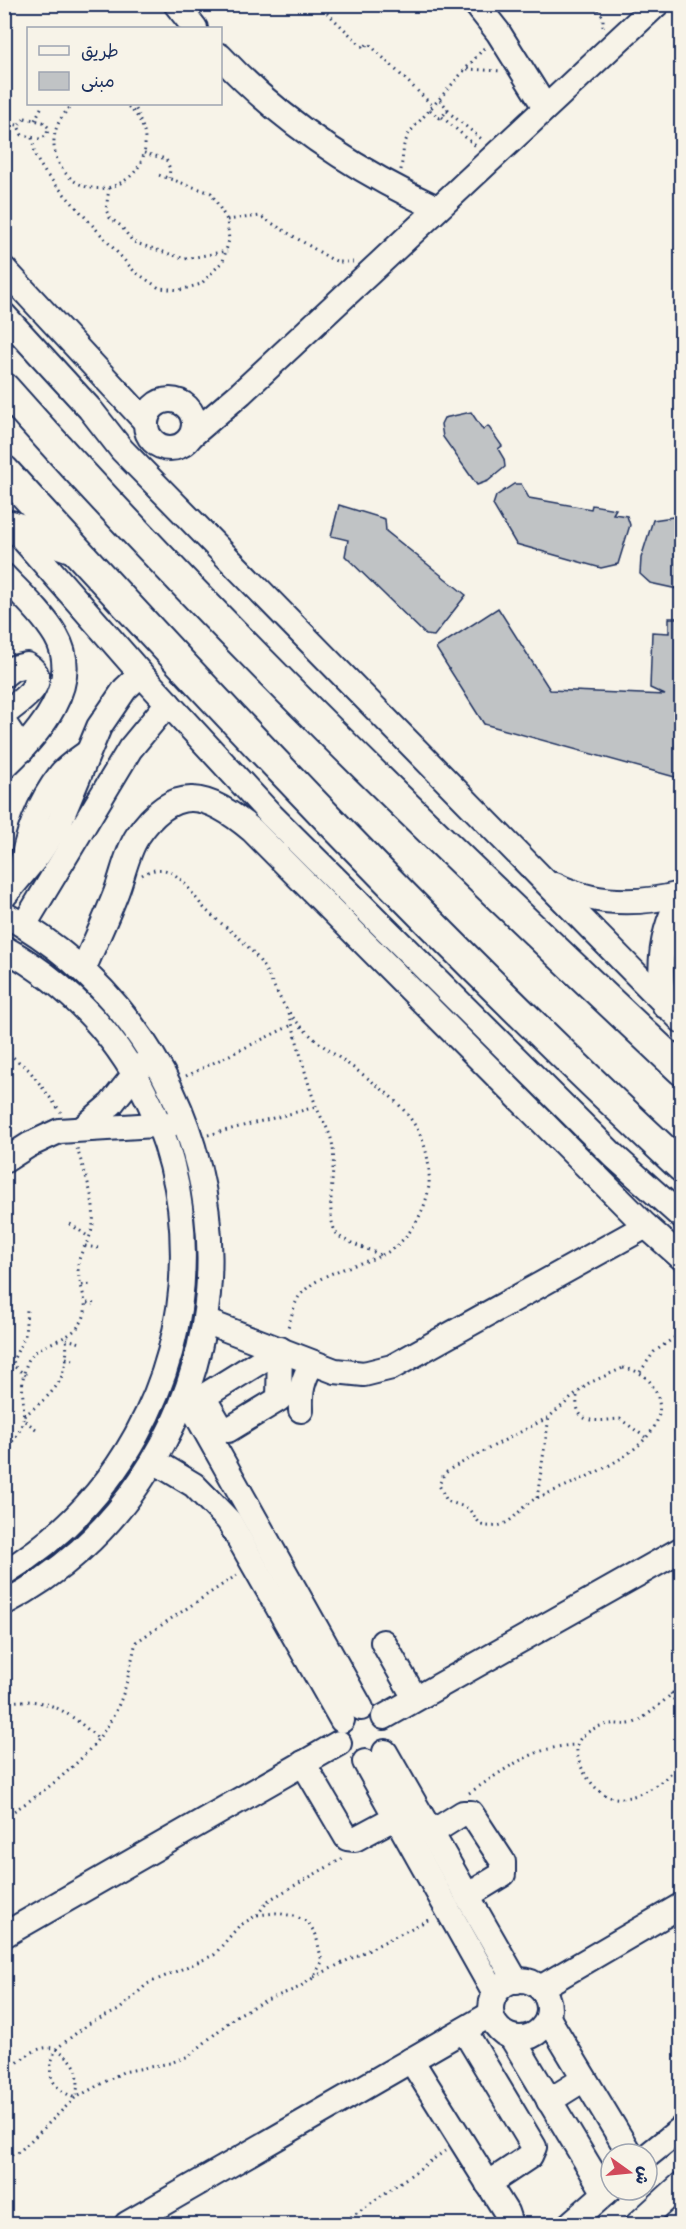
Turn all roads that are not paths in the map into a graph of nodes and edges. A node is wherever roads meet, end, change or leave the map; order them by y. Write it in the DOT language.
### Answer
graph roads {
  1 [pos="176,4"];
  2 [pos="476,4"];
  3 [pos="657,4"];
  4 [pos="194,27"];
  5 [pos="222,58"];
  6 [pos="545,107"];
  7 [pos="437,208"];
  8 [pos="4,269"];
  9 [pos="4,315"];
  10 [pos="4,388"];
  11 [pos="146,421"];
  12 [pos="192,435"];
  13 [pos="4,471"];
  14 [pos="8,522"];
  15 [pos="75,549"];
  16 [pos="4,576"];
  17 [pos="141,674"];
  18 [pos="4,675"];
  19 [pos="168,703"];
  20 [pos="4,714"];
  21 [pos="4,723"];
  22 [pos="99,727"];
  23 [pos="130,749"];
  24 [pos="22,750"];
  25 [pos="4,767"];
  26 [pos="546,880"];
  27 [pos="681,894"];
  28 [pos="4,897"];
  29 [pos="14,920"];
  30 [pos="4,948"];
  31 [pos="83,970"];
  32 [pos="673,1014"];
  33 [pos="152,1052"];
  34 [pos="681,1070"];
  35 [pos="135,1075"];
  36 [pos="159,1126"];
  37 [pos="77,1129"];
  38 [pos="189,1130"];
  39 [pos="4,1161"];
  40 [pos="681,1167"];
  41 [pos="681,1217"];
  42 [pos="646,1226"];
  43 [pos="681,1258"];
  44 [pos="205,1321"];
  45 [pos="312,1364"];
  46 [pos="186,1396"];
  47 [pos="301,1410"];
  48 [pos="154,1461"];
  49 [pos="681,1550"];
  50 [pos="9,1563"];
  51 [pos="38,1583"];
  52 [pos="4,1603"];
  53 [pos="383,1642"];
  54 [pos="415,1698"];
  55 [pos="384,1717"];
  56 [pos="347,1724"];
  57 [pos="375,1757"];
  58 [pos="303,1763"];
  59 [pos="396,1817"];
  60 [pos="431,1833"];
  61 [pos="458,1903"];
  62 [pos="681,1905"];
  63 [pos="4,1935"];
  64 [pos="516,1980"];
  65 [pos="540,1988"];
  66 [pos="493,2004"];
  67 [pos="548,2018"];
  68 [pos="464,2030"];
  69 [pos="512,2038"];
  70 [pos="411,2060"];
  71 [pos="584,2079"];
  72 [pos="549,2101"];
  73 [pos="681,2128"];
  74 [pos="623,2142"];
  75 [pos="659,2146"];
  76 [pos="599,2176"];
  77 [pos="489,2184"];
  78 [pos="681,2184"];
  79 [pos="599,2198"];
  80 [pos="127,2224"];
  81 [pos="510,2224"];
  82 [pos="570,2224"];
  83 [pos="638,2224"];
  1 -- 4 [label="street"];
  2 -- 6 [label="street"];
  3 -- 6 [label="street"];
  5 -- 7 [label="street"];
  6 -- 7 [label="street"];
  7 -- 12 [label="street"];
  8 -- 11 [label="street"];
  9 -- 26 [label="street"];
  10 -- 34 [label="main road"];
  11 -- 12 [label="street"];
  11 -- 12 [label="street"];
  13 -- 15 [label="main road"];
  14 -- 15 [label="main road"];
  14 -- 17 [label="street"];
  15 -- 40 [label="main road"];
  16 -- 24 [label="street"];
  17 -- 19 [label="street"];
  17 -- 22 [label="street"];
  18 -- 20 [label="street"];
  19 -- 23 [label="street"];
  19 -- 41 [label="street"];
  21 -- 24 [label="street"];
  22 -- 23 [label="street"];
  22 -- 28 [label="street"];
  23 -- 29 [label="street"];
  24 -- 25 [label="street"];
  26 -- 27 [label="street"];
  26 -- 32 [label="street"];
  27 -- 32 [label="street"];
  29 -- 31 [label="street"];
  30 -- 35 [label="street"];
  31 -- 33 [label="street"];
  31 -- 42 [label="street"];
  33 -- 35 [label="street"];
  33 -- 38 [label="street"];
  35 -- 36 [label="street"];
  35 -- 37 [label="street"];
  36 -- 37 [label="street"];
  36 -- 38 [label="street"];
  36 -- 50 [label="street"];
  37 -- 39 [label="street"];
  38 -- 44 [label="street"];
  42 -- 43 [label="street"];
  42 -- 45 [label="street"];
  44 -- 45 [label="street"];
  44 -- 46 [label="street"];
  45 -- 47 [label="street"];
  46 -- 48 [label="street"];
  46 -- 56 [label="street"];
  48 -- 51 [label="street"];
  48 -- 56 [label="street"];
  49 -- 54 [label="street"];
  50 -- 51 [label="street"];
  51 -- 52 [label="street"];
  53 -- 54 [label="street"];
  54 -- 55 [label="street"];
  55 -- 56 [label="street"];
  55 -- 57 [label="street"];
  56 -- 57 [label="street"];
  56 -- 58 [label="street"];
  57 -- 59 [label="street"];
  57 -- 60 [label="street"];
  58 -- 59 [label="street"];
  58 -- 63 [label="street"];
  59 -- 61 [label="street"];
  60 -- 61 [label="street"];
  60 -- 61 [label="street"];
  61 -- 64 [label="street"];
  61 -- 66 [label="street"];
  62 -- 65 [label="street"];
  64 -- 65 [label="street"];
  64 -- 66 [label="street"];
  65 -- 67 [label="street"];
  66 -- 68 [label="street"];
  66 -- 69 [label="street"];
  67 -- 69 [label="street"];
  67 -- 71 [label="street"];
  68 -- 70 [label="street"];
  68 -- 77 [label="street"];
  69 -- 72 [label="street"];
  70 -- 77 [label="street"];
  70 -- 80 [label="street"];
  71 -- 72 [label="street"];
  71 -- 74 [label="street"];
  72 -- 76 [label="street"];
  73 -- 75 [label="street"];
  77 -- 81 [label="street"];
  78 -- 83 [label="street"];
  79 -- 82 [label="street"];
}
